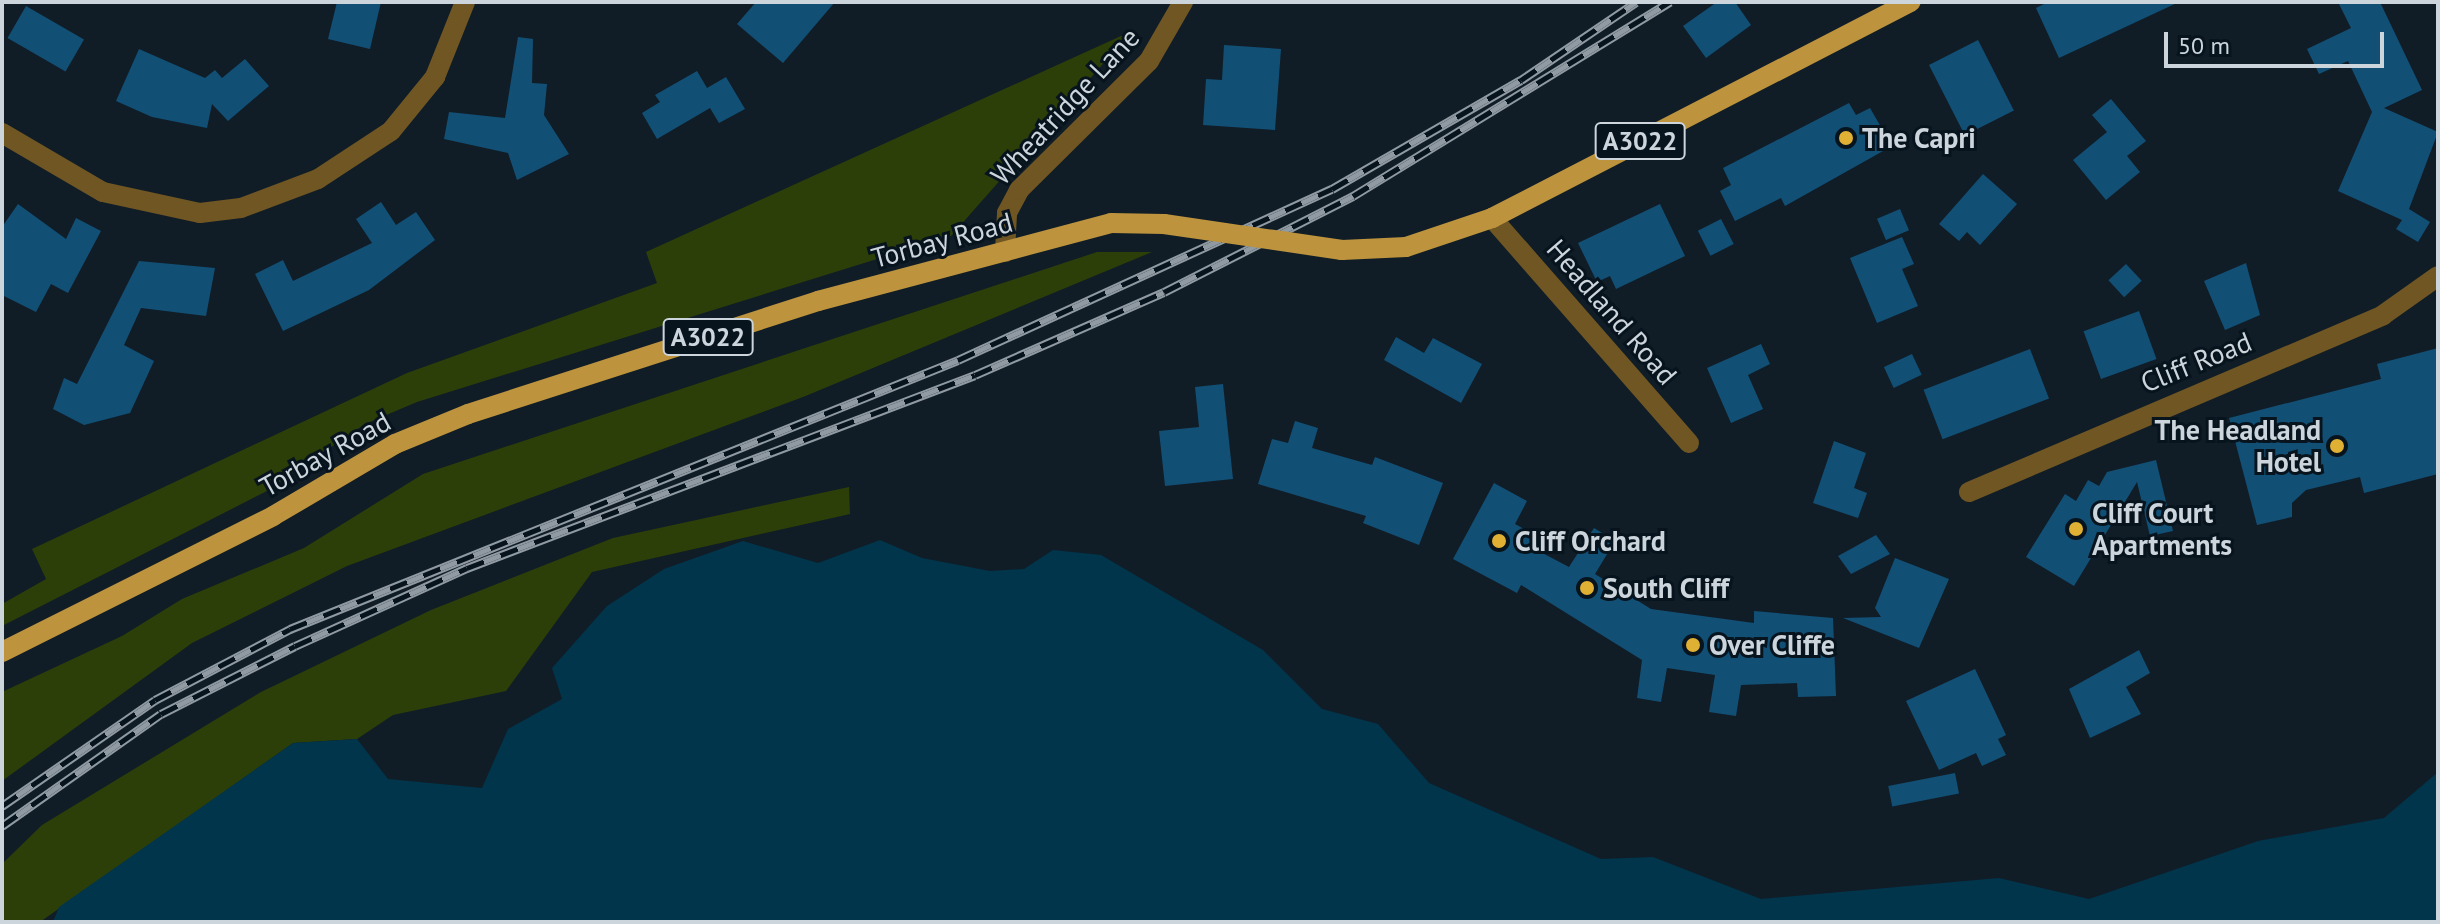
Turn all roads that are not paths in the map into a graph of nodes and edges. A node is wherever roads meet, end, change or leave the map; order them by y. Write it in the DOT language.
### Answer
graph roads {
  1 [pos="465,2"];
  2 [pos="1183,2"];
  3 [pos="1911,2"];
  4 [pos="2,133"];
  5 [pos="1492,218"];
  6 [pos="1005,252"];
  7 [pos="2438,276"];
  8 [pos="1689,443"];
  9 [pos="1969,492"];
  10 [pos="2,652"];
  1 -- 4 [label="street"];
  2 -- 6 [label="street, Wheatridge Lane"];
  3 -- 5 [label="main road, Torbay Road / A3022"];
  5 -- 6 [label="main road, Torbay Road / A3022, bridge"];
  5 -- 8 [label="street, Headland Road"];
  6 -- 10 [label="main road, Torbay Road / A3022"];
  7 -- 9 [label="street, Cliff Road"];
}
